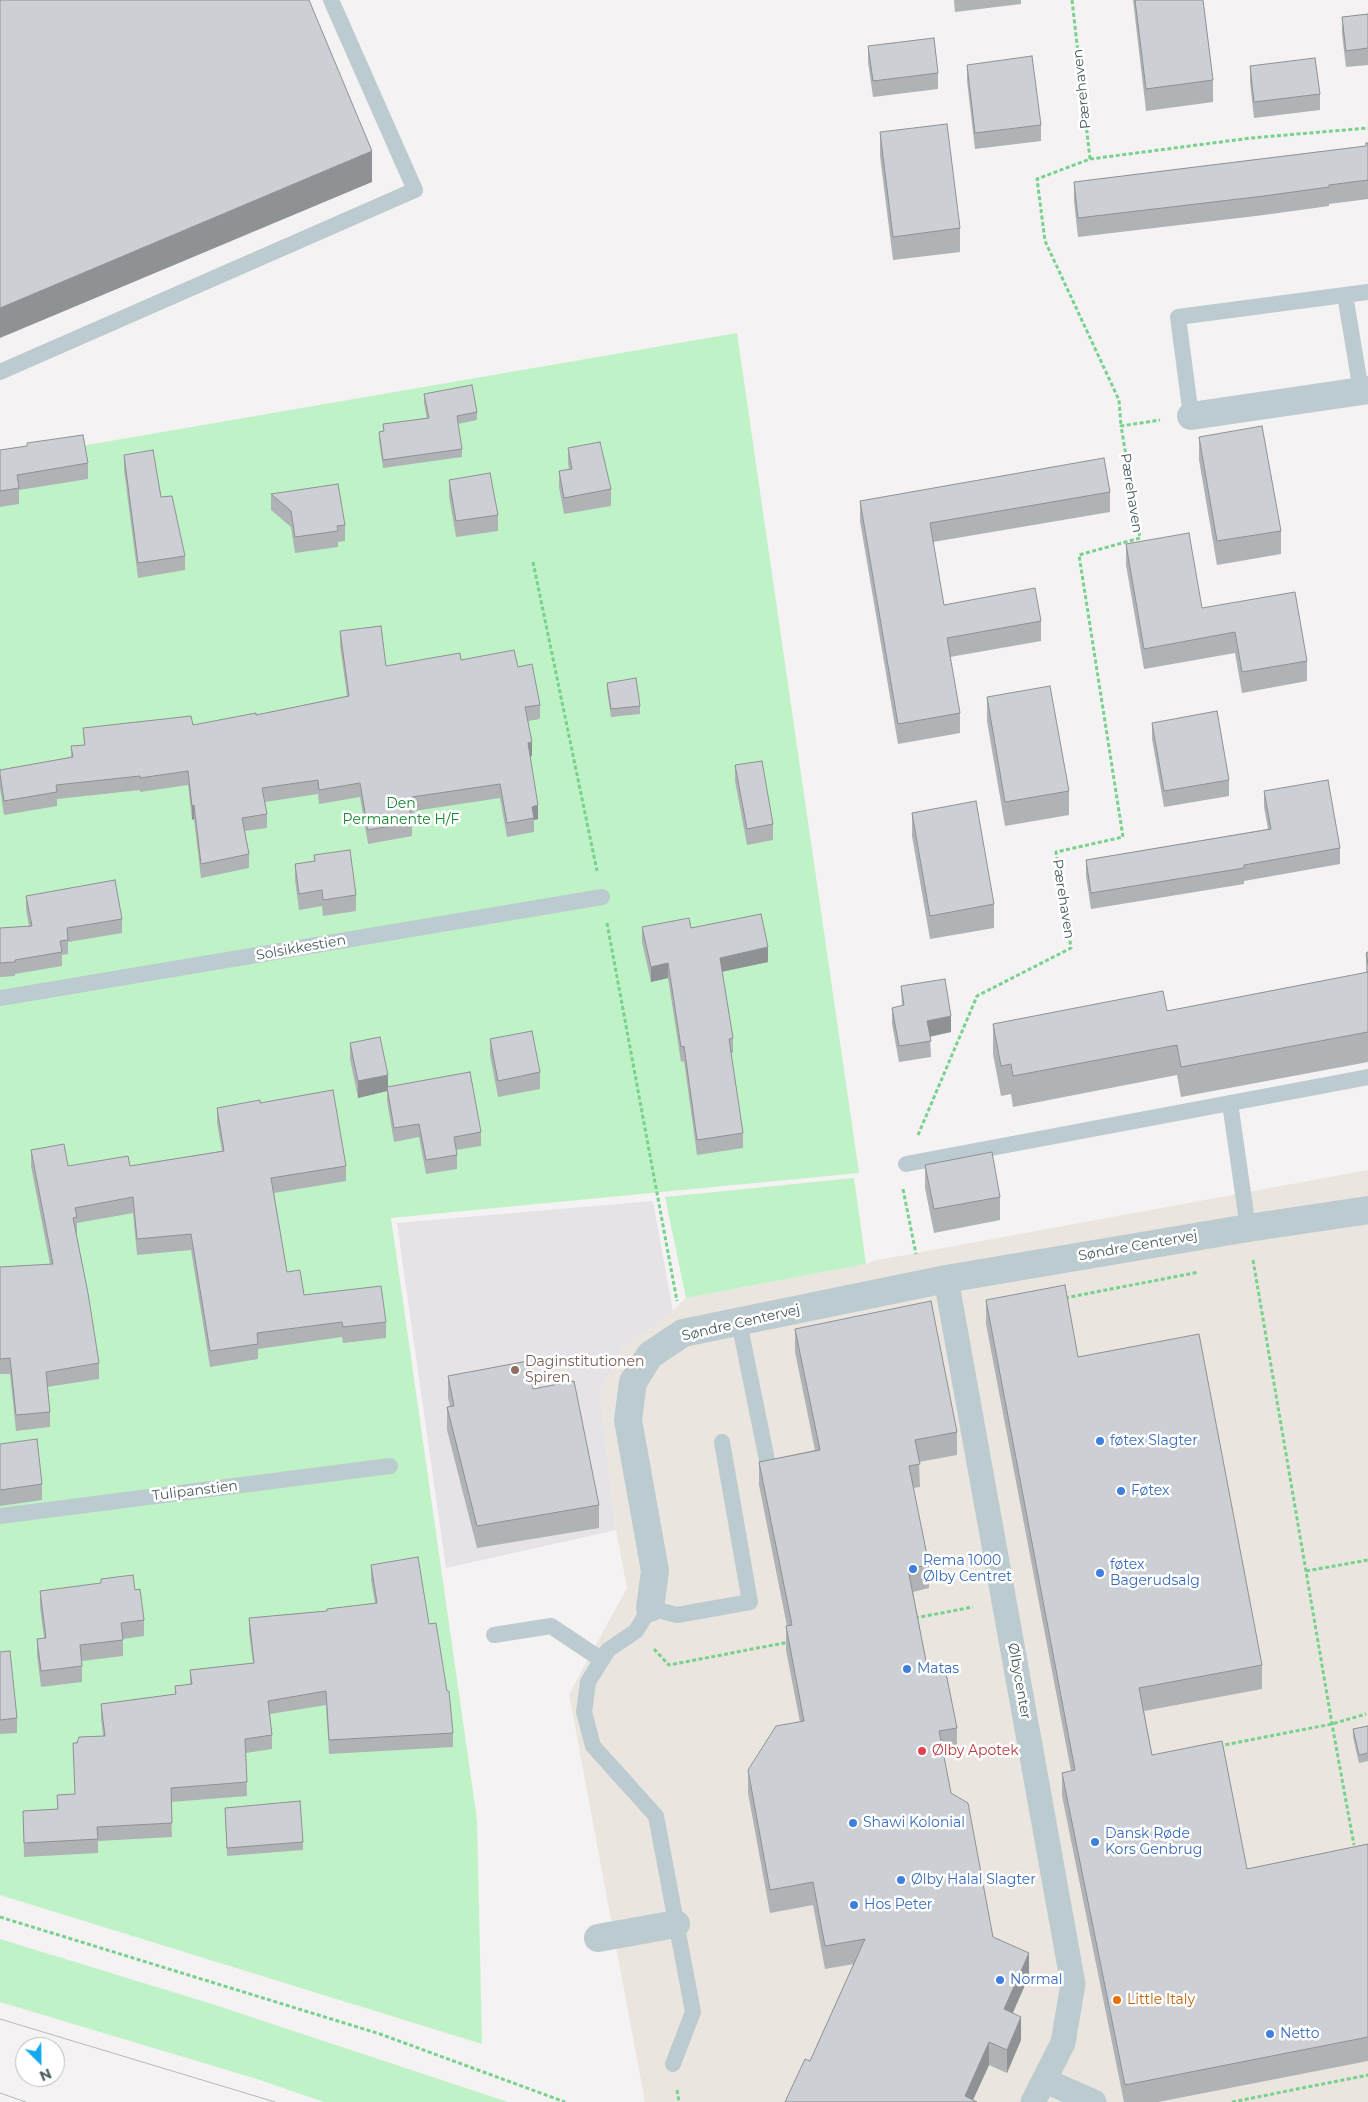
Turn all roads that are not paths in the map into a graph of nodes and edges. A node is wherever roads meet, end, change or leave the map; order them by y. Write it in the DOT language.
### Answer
graph roads {
  1 [pos="331,0"];
  2 [pos="1368,292"];
  3 [pos="1345,295"];
  4 [pos="0,372"];
  5 [pos="1364,391"];
  6 [pos="1191,416"];
  7 [pos="602,897"];
  8 [pos="0,998"];
  9 [pos="1368,1077"];
  10 [pos="1230,1103"];
  11 [pos="906,1164"];
  12 [pos="1368,1210"];
  13 [pos="1248,1228"];
  14 [pos="934,1281"];
  15 [pos="739,1322"];
  16 [pos="722,1442"];
  17 [pos="768,1465"];
  18 [pos="390,1466"];
  19 [pos="0,1516"];
  20 [pos="643,1620"];
  21 [pos="494,1635"];
  22 [pos="602,1660"];
  23 [pos="676,1924"];
  24 [pos="598,1938"];
  25 [pos="672,2064"];
  26 [pos="1044,2080"];
  27 [pos="1033,2102"];
  28 [pos="1094,2102"];
  1 -- 4 [label="lane"];
  2 -- 3 [label="lane"];
  3 -- 5 [label="lane"];
  3 -- 6 [label="lane"];
  5 -- 6 [label="street"];
  7 -- 8 [label="lane, Solsikkestien"];
  9 -- 10 [label="lane"];
  10 -- 11 [label="lane"];
  10 -- 13 [label="lane"];
  12 -- 13 [label="street, Søndre Centervej"];
  13 -- 14 [label="street, Søndre Centervej"];
  14 -- 15 [label="street, Søndre Centervej"];
  14 -- 26 [label="street, Ølbycenter"];
  15 -- 17 [label="lane"];
  15 -- 20 [label="street, Søndre Centervej"];
  16 -- 20 [label="lane"];
  18 -- 19 [label="lane, Tulipanstien"];
  20 -- 22 [label="lane"];
  21 -- 22 [label="lane"];
  22 -- 23 [label="lane"];
  23 -- 24 [label="street"];
  23 -- 25 [label="lane"];
  26 -- 27 [label="street, Ølbycenter"];
  26 -- 28 [label="street"];
}
